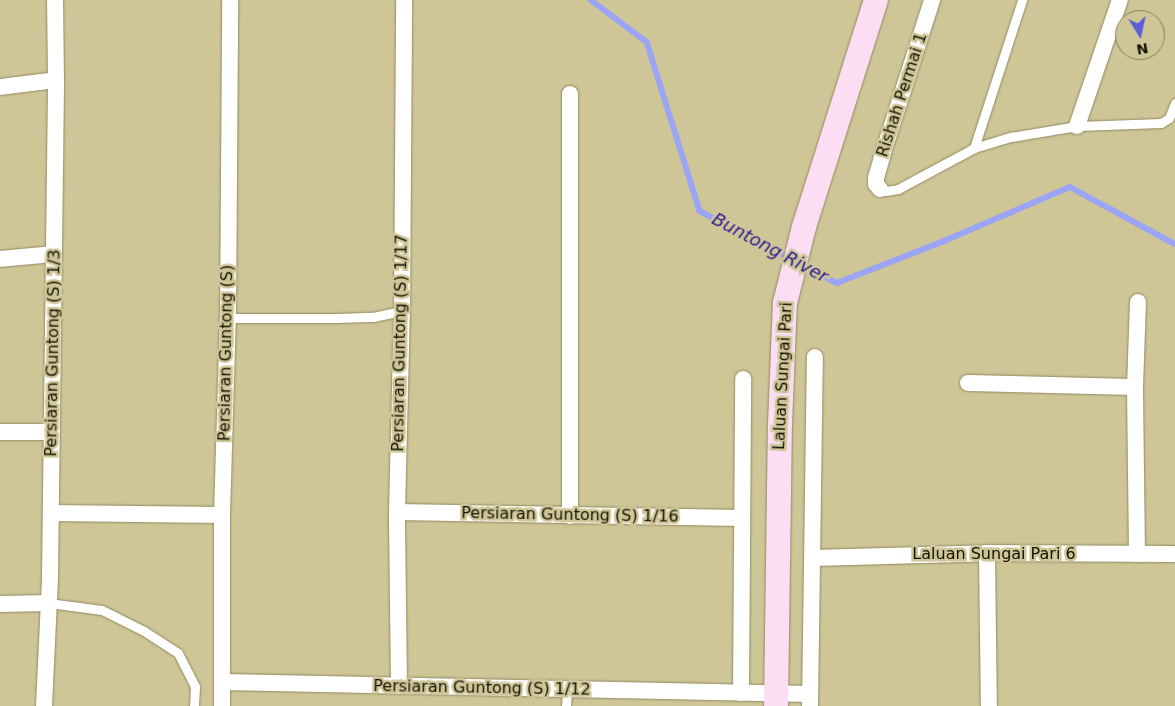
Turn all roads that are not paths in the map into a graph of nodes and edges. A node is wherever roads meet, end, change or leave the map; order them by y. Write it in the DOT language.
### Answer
graph roads {
  1 [pos="55,0"];
  2 [pos="230,0"];
  3 [pos="404,0"];
  4 [pos="876,0"];
  5 [pos="932,0"];
  6 [pos="1022,0"];
  7 [pos="1120,0"];
  8 [pos="56,80"];
  9 [pos="0,87"];
  10 [pos="570,94"];
  11 [pos="1175,103"];
  12 [pos="1077,126"];
  13 [pos="974,148"];
  14 [pos="880,189"];
  15 [pos="54,254"];
  16 [pos="0,259"];
  17 [pos="1138,302"];
  18 [pos="402,311"];
  19 [pos="228,318"];
  20 [pos="815,358"];
  21 [pos="743,379"];
  22 [pos="968,383"];
  23 [pos="1136,387"];
  24 [pos="0,432"];
  25 [pos="52,432"];
  26 [pos="397,512"];
  27 [pos="51,513"];
  28 [pos="222,515"];
  29 [pos="570,516"];
  30 [pos="742,518"];
  31 [pos="987,553"];
  32 [pos="1137,554"];
  33 [pos="1175,554"];
  34 [pos="812,558"];
  35 [pos="48,603"];
  36 [pos="0,604"];
  37 [pos="223,682"];
  38 [pos="398,686"];
  39 [pos="567,690"];
  40 [pos="741,693"];
  41 [pos="776,699"];
  42 [pos="810,700"];
  43 [pos="44,706"];
  44 [pos="194,706"];
  45 [pos="222,706"];
  46 [pos="566,706"];
  47 [pos="989,706"];
  1 -- 8 [label="street, Persiaran Guntong (S) 1/3"];
  2 -- 19 [label="street, Persiaran Guntong (S)"];
  3 -- 18 [label="street, Persiaran Guntong (S) 1/17"];
  4 -- 41 [label="main road, Laluan Sungai Pari"];
  5 -- 14 [label="street, Rishah Permai 1"];
  6 -- 13 [label="lane"];
  7 -- 12 [label="street"];
  8 -- 9 [label="street"];
  8 -- 15 [label="street, Persiaran Guntong (S) 1/3"];
  10 -- 29 [label="street"];
  11 -- 12 [label="lane"];
  12 -- 13 [label="lane"];
  13 -- 14 [label="lane"];
  15 -- 16 [label="street"];
  15 -- 25 [label="street, Persiaran Guntong (S) 1/3"];
  17 -- 23 [label="street"];
  18 -- 19 [label="lane"];
  18 -- 26 [label="street, Persiaran Guntong (S) 1/17"];
  19 -- 28 [label="street, Persiaran Guntong (S)"];
  20 -- 34 [label="street"];
  21 -- 30 [label="street"];
  22 -- 23 [label="street"];
  23 -- 32 [label="street"];
  24 -- 25 [label="street"];
  25 -- 27 [label="street, Persiaran Guntong (S) 1/3"];
  26 -- 29 [label="street, Persiaran Guntong (S) 1/16"];
  26 -- 38 [label="street, Persiaran Guntong (S) 1/17"];
  27 -- 28 [label="street"];
  27 -- 35 [label="street, Persiaran Guntong (S) 1/3"];
  28 -- 37 [label="street, Persiaran Guntong (S)"];
  29 -- 30 [label="street, Persiaran Guntong (S) 1/16"];
  30 -- 40 [label="street"];
  31 -- 32 [label="street, Laluan Sungai Pari 6"];
  31 -- 34 [label="street, Laluan Sungai Pari 6"];
  31 -- 47 [label="street"];
  32 -- 33 [label="street, Laluan Sungai Pari 6"];
  34 -- 42 [label="street"];
  35 -- 36 [label="street"];
  35 -- 43 [label="street, Persiaran Guntong (S) 1/3"];
  35 -- 44 [label="lane"];
  37 -- 38 [label="street, Persiaran Guntong (S) 1/12"];
  37 -- 45 [label="street, Persiaran Guntong (S)"];
  38 -- 39 [label="street, Persiaran Guntong (S) 1/12"];
  39 -- 40 [label="street, Persiaran Guntong (S) 1/12"];
  39 -- 46 [label="lane"];
  40 -- 41 [label="street, Persiaran Guntong (S) 1/12"];
  41 -- 42 [label="street, Persiaran Guntong (S) 1/12"];
}
